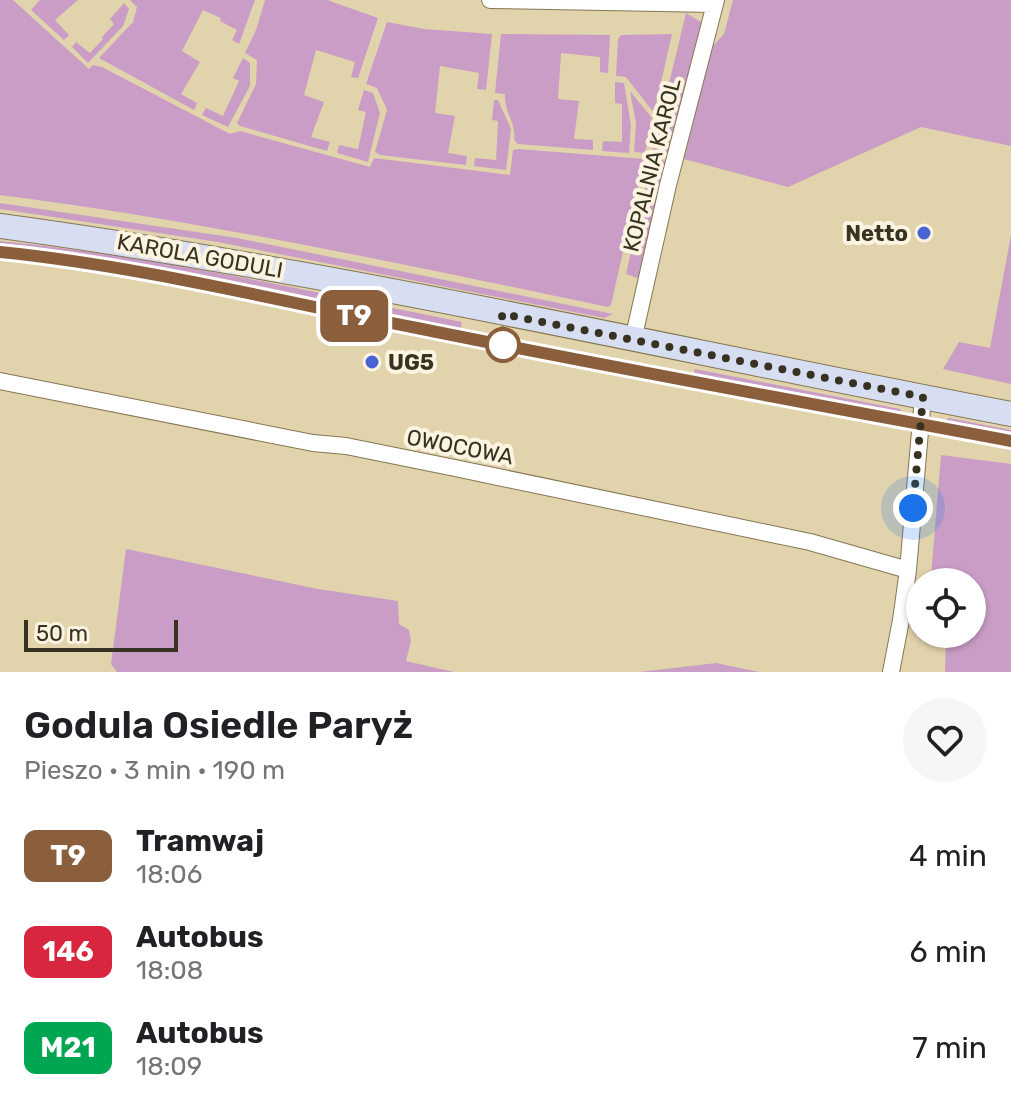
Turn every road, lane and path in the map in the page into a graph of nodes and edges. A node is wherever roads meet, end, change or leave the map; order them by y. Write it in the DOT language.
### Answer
graph roads {
  1 [pos="490,0"];
  2 [pos="533,1"];
  3 [pos="715,2"];
  4 [pos="0,226"];
  5 [pos="633,340"];
  6 [pos="0,381"];
  7 [pos="923,397"];
  8 [pos="1011,414"];
  9 [pos="908,568"];
  10 [pos="906,569"];
  11 [pos="906,584"];
  12 [pos="891,672"];
  1 -- 2 [label="street"];
  2 -- 3 [label="street"];
  3 -- 5 [label="street, KOPALNIA KAROL"];
  4 -- 5 [label="main road, KAROLA GODULI"];
  5 -- 7 [label="main road, KAROLA GODULI"];
  6 -- 10 [label="street, OWOCOWA"];
  7 -- 8 [label="main road, KAROLA GODULI"];
  7 -- 9 [label="street"];
  11 -- 12 [label="street"];
}
